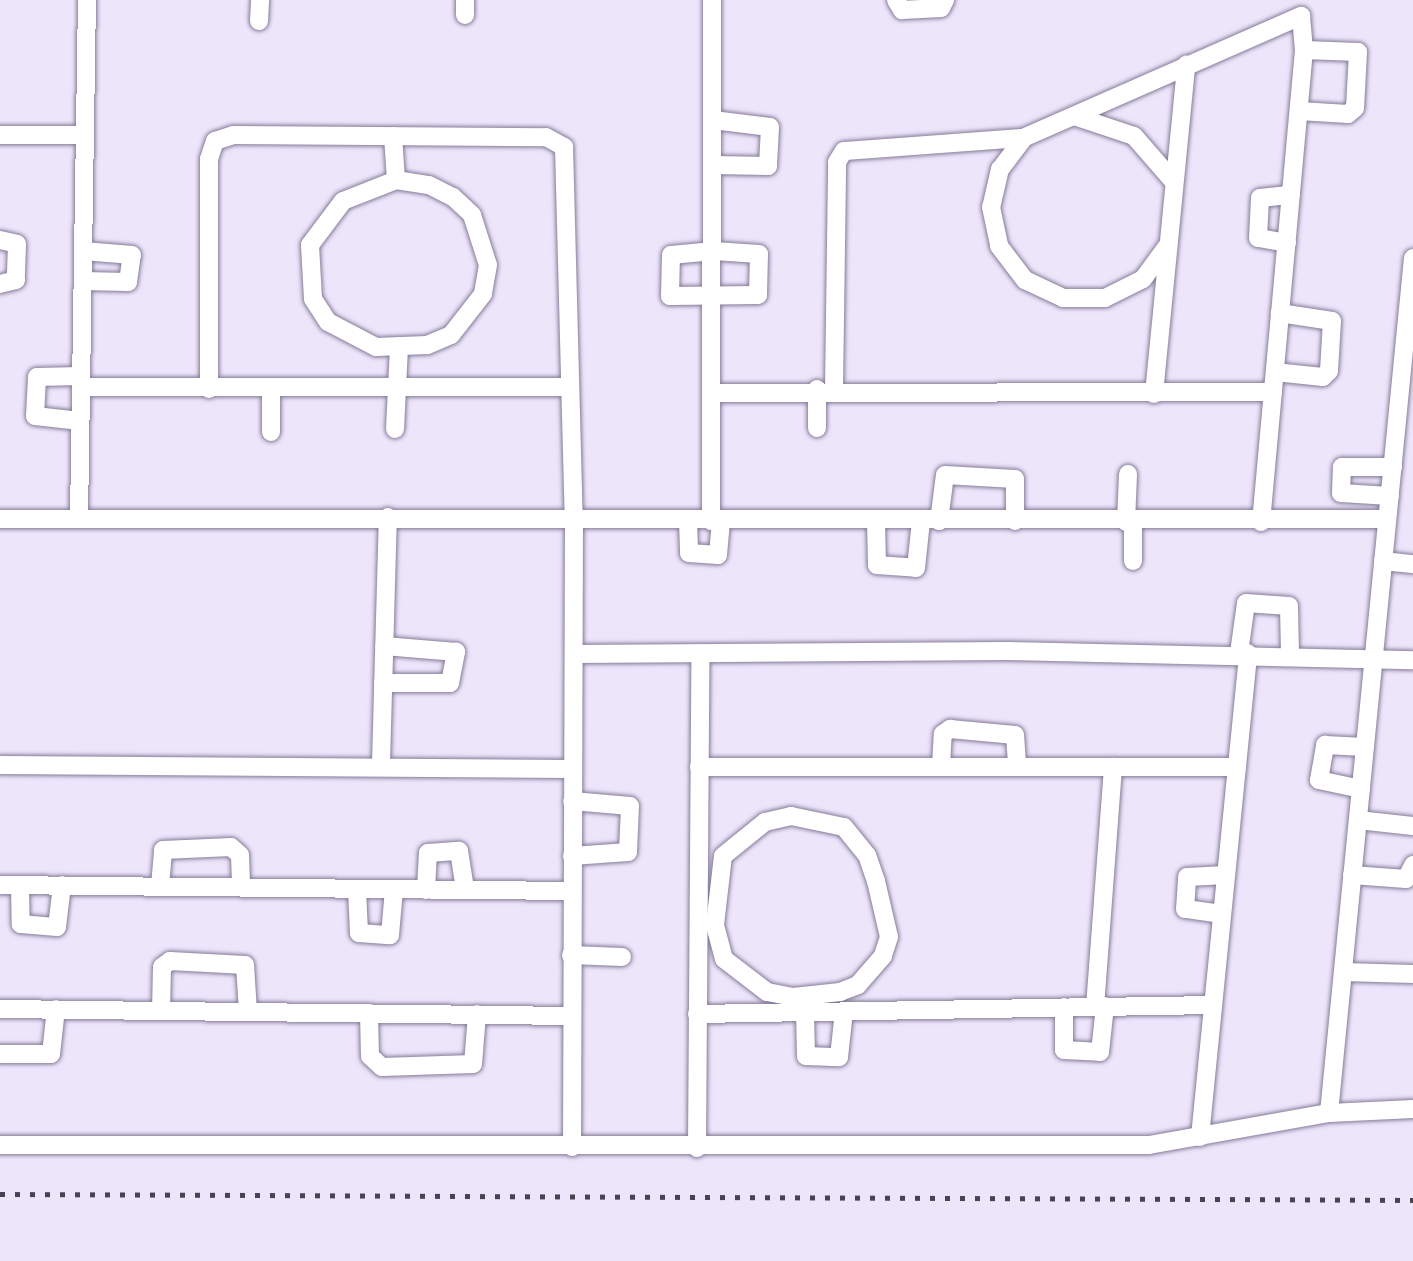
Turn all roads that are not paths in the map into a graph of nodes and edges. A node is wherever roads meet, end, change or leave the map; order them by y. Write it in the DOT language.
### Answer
graph roads {
  1 [pos="87,0"];
  2 [pos="260,0"];
  3 [pos="712,0"];
  4 [pos="896,0"];
  5 [pos="944,0"];
  6 [pos="259,21"];
  7 [pos="1304,50"];
  8 [pos="1186,65"];
  9 [pos="1299,111"];
  10 [pos="1077,117"];
  11 [pos="713,120"];
  12 [pos="0,135"];
  13 [pos="85,135"];
  14 [pos="393,136"];
  15 [pos="1023,138"];
  16 [pos="714,165"];
  17 [pos="396,180"];
  18 [pos="1174,182"];
  19 [pos="1291,195"];
  20 [pos="0,240"];
  21 [pos="1287,243"];
  22 [pos="1168,245"];
  23 [pos="83,250"];
  24 [pos="714,251"];
  25 [pos="1413,260"];
  26 [pos="83,281"];
  27 [pos="0,284"];
  28 [pos="714,296"];
  29 [pos="1280,313"];
  30 [pos="398,346"];
  31 [pos="1408,357"];
  32 [pos="1275,372"];
  33 [pos="81,381"];
  34 [pos="568,388"];
  35 [pos="396,389"];
  36 [pos="825,389"];
  37 [pos="209,390"];
  38 [pos="270,390"];
  39 [pos="1273,392"];
  40 [pos="715,393"];
  41 [pos="1154,394"];
  42 [pos="1406,412"];
  43 [pos="80,421"];
  44 [pos="817,428"];
  45 [pos="395,429"];
  46 [pos="271,432"];
  47 [pos="1392,467"];
  48 [pos="1128,474"];
  49 [pos="1390,496"];
  50 [pos="388,517"];
  51 [pos="79,518"];
  52 [pos="0,519"];
  53 [pos="1388,519"];
  54 [pos="574,520"];
  55 [pos="688,521"];
  56 [pos="716,521"];
  57 [pos="876,522"];
  58 [pos="930,522"];
  59 [pos="1015,522"];
  60 [pos="1130,522"];
  61 [pos="1261,522"];
  62 [pos="1133,561"];
  63 [pos="1384,561"];
  64 [pos="1413,564"];
  65 [pos="384,646"];
  66 [pos="1244,653"];
  67 [pos="574,654"];
  68 [pos="1290,654"];
  69 [pos="1374,656"];
  70 [pos="700,657"];
  71 [pos="1413,660"];
  72 [pos="384,683"];
  73 [pos="1365,747"];
  74 [pos="382,763"];
  75 [pos="0,765"];
  76 [pos="941,767"];
  77 [pos="1237,767"];
  78 [pos="572,768"];
  79 [pos="699,768"];
  80 [pos="1017,768"];
  81 [pos="1112,768"];
  82 [pos="1361,790"];
  83 [pos="572,800"];
  84 [pos="1358,820"];
  85 [pos="1413,826"];
  86 [pos="572,856"];
  87 [pos="1413,865"];
  88 [pos="1226,875"];
  89 [pos="1352,875"];
  90 [pos="0,885"];
  91 [pos="20,885"];
  92 [pos="62,885"];
  93 [pos="160,886"];
  94 [pos="241,888"];
  95 [pos="357,889"];
  96 [pos="394,889"];
  97 [pos="426,890"];
  98 [pos="465,890"];
  99 [pos="572,891"];
  100 [pos="706,906"];
  101 [pos="1222,914"];
  102 [pos="571,955"];
  103 [pos="622,957"];
  104 [pos="1343,972"];
  105 [pos="1413,974"];
  106 [pos="1213,1004"];
  107 [pos="815,1006"];
  108 [pos="1100,1006"];
  109 [pos="1064,1007"];
  110 [pos="0,1009"];
  111 [pos="56,1010"];
  112 [pos="161,1011"];
  113 [pos="844,1011"];
  114 [pos="248,1012"];
  115 [pos="369,1013"];
  116 [pos="477,1014"];
  117 [pos="698,1014"];
  118 [pos="572,1016"];
  119 [pos="0,1054"];
  120 [pos="1413,1109"];
  121 [pos="1329,1113"];
  122 [pos="1200,1138"];
  123 [pos="0,1145"];
  124 [pos="572,1148"];
  125 [pos="697,1148"];
  1 -- 13 [label="street"];
  2 -- 6 [label="street"];
  3 -- 11 [label="street"];
  4 -- 5 [label="street"];
  7 -- 8 [label="street"];
  7 -- 9 [label="street"];
  7 -- 9 [label="street"];
  8 -- 10 [label="street"];
  8 -- 18 [label="street"];
  9 -- 19 [label="street"];
  10 -- 15 [label="street"];
  10 -- 18 [label="street"];
  11 -- 16 [label="street"];
  11 -- 16 [label="street"];
  12 -- 13 [label="street"];
  13 -- 23 [label="street"];
  14 -- 17 [label="street"];
  14 -- 34 [label="street"];
  14 -- 37 [label="street"];
  15 -- 22 [label="street"];
  15 -- 36 [label="street"];
  16 -- 24 [label="street"];
  17 -- 30 [label="street"];
  17 -- 30 [label="street"];
  18 -- 22 [label="street"];
  19 -- 21 [label="street"];
  19 -- 21 [label="street"];
  20 -- 27 [label="street"];
  21 -- 29 [label="street"];
  22 -- 41 [label="street"];
  23 -- 26 [label="street"];
  23 -- 26 [label="street"];
  24 -- 28 [label="street"];
  24 -- 28 [label="street"];
  24 -- 28 [label="street"];
  25 -- 31 [label="street"];
  26 -- 33 [label="street"];
  28 -- 40 [label="street"];
  29 -- 32 [label="street"];
  29 -- 32 [label="street"];
  30 -- 35 [label="street"];
  31 -- 42 [label="street"];
  32 -- 39 [label="street"];
  33 -- 37 [label="street"];
  33 -- 43 [label="street"];
  33 -- 43 [label="street"];
  34 -- 35 [label="street"];
  34 -- 54 [label="street"];
  35 -- 38 [label="street"];
  35 -- 45 [label="street"];
  36 -- 40 [label="street"];
  36 -- 41 [label="street"];
  36 -- 44 [label="street"];
  37 -- 38 [label="street"];
  38 -- 46 [label="street"];
  39 -- 41 [label="street"];
  39 -- 61 [label="street"];
  40 -- 56 [label="street"];
  42 -- 47 [label="street"];
  43 -- 51 [label="street"];
  47 -- 49 [label="street"];
  47 -- 49 [label="street"];
  48 -- 60 [label="street"];
  49 -- 53 [label="street"];
  50 -- 51 [label="street"];
  50 -- 54 [label="street"];
  50 -- 65 [label="street"];
  51 -- 52 [label="street"];
  53 -- 61 [label="street"];
  53 -- 63 [label="street"];
  54 -- 55 [label="street"];
  54 -- 67 [label="street"];
  55 -- 56 [label="street"];
  55 -- 56 [label="street"];
  56 -- 57 [label="street"];
  57 -- 58 [label="street"];
  57 -- 58 [label="street"];
  58 -- 59 [label="street"];
  58 -- 59 [label="street"];
  59 -- 60 [label="street"];
  60 -- 61 [label="street"];
  60 -- 62 [label="street"];
  63 -- 64 [label="street"];
  63 -- 69 [label="street"];
  65 -- 72 [label="street"];
  65 -- 72 [label="street"];
  66 -- 68 [label="street"];
  66 -- 68 [label="street"];
  66 -- 70 [label="street"];
  66 -- 77 [label="street"];
  67 -- 70 [label="street"];
  67 -- 78 [label="street"];
  68 -- 69 [label="street"];
  69 -- 71 [label="street"];
  69 -- 73 [label="street"];
  70 -- 79 [label="street"];
  72 -- 74 [label="street"];
  73 -- 82 [label="street"];
  73 -- 82 [label="street"];
  74 -- 75 [label="street"];
  74 -- 78 [label="street"];
  76 -- 79 [label="street"];
  76 -- 80 [label="street"];
  76 -- 80 [label="street"];
  77 -- 81 [label="street"];
  77 -- 88 [label="street"];
  78 -- 83 [label="street"];
  79 -- 100 [label="street"];
  80 -- 81 [label="street"];
  81 -- 108 [label="street"];
  82 -- 84 [label="street"];
  83 -- 86 [label="street"];
  83 -- 86 [label="street"];
  84 -- 85 [label="street"];
  84 -- 89 [label="street"];
  86 -- 99 [label="street"];
  87 -- 89 [label="street"];
  88 -- 101 [label="street"];
  88 -- 101 [label="street"];
  89 -- 104 [label="street"];
  90 -- 91 [label="street"];
  91 -- 92 [label="street"];
  91 -- 92 [label="street"];
  92 -- 93 [label="street"];
  93 -- 94 [label="street"];
  93 -- 94 [label="street"];
  94 -- 95 [label="street"];
  95 -- 96 [label="street"];
  95 -- 96 [label="street"];
  96 -- 97 [label="street"];
  97 -- 98 [label="street"];
  97 -- 98 [label="street"];
  98 -- 99 [label="street"];
  99 -- 102 [label="street"];
  100 -- 107 [label="street"];
  100 -- 107 [label="street"];
  100 -- 117 [label="street"];
  101 -- 106 [label="street"];
  102 -- 103 [label="street"];
  102 -- 118 [label="street"];
  104 -- 105 [label="street"];
  104 -- 121 [label="street"];
  106 -- 108 [label="street"];
  106 -- 122 [label="street"];
  107 -- 113 [label="street"];
  107 -- 113 [label="street"];
  107 -- 117 [label="street"];
  108 -- 109 [label="street"];
  108 -- 109 [label="street"];
  109 -- 113 [label="street"];
  110 -- 111 [label="street"];
  111 -- 112 [label="street"];
  111 -- 119 [label="street"];
  112 -- 114 [label="street"];
  112 -- 114 [label="street"];
  114 -- 115 [label="street"];
  115 -- 116 [label="street"];
  115 -- 116 [label="street"];
  116 -- 118 [label="street"];
  117 -- 125 [label="street"];
  118 -- 124 [label="street"];
  120 -- 121 [label="street"];
  121 -- 122 [label="street"];
  122 -- 125 [label="street"];
  123 -- 124 [label="street"];
  124 -- 125 [label="street"];
}
